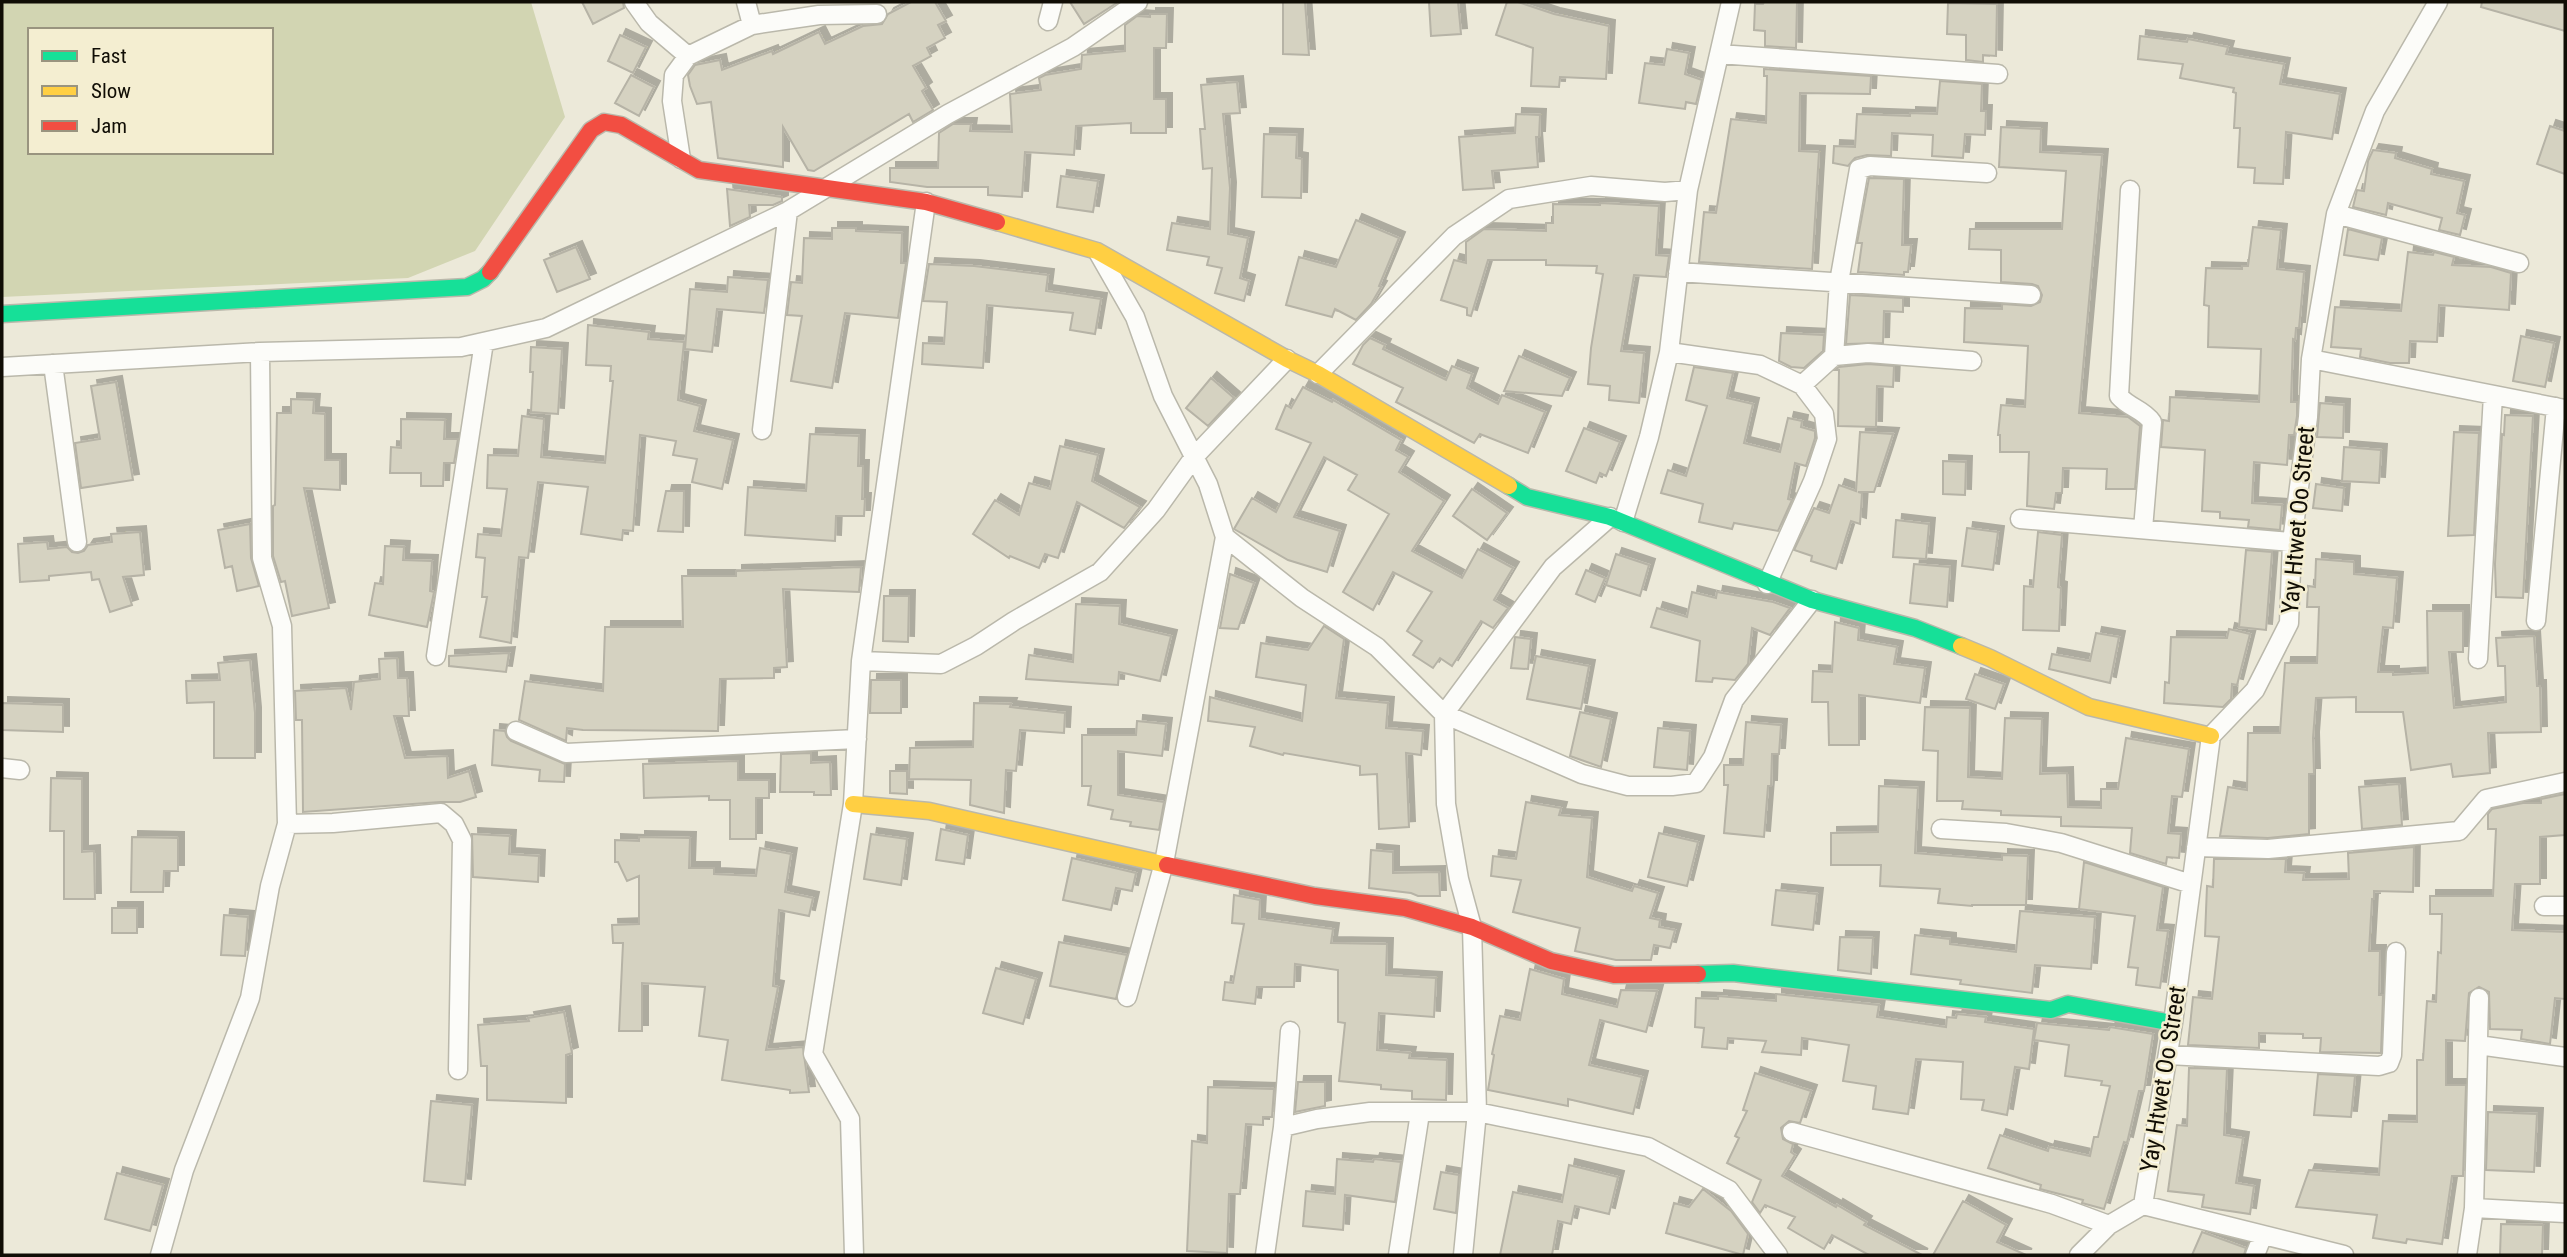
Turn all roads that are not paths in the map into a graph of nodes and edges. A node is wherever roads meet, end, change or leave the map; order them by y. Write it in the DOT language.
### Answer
graph roads {
  1 [pos="634,2"];
  2 [pos="746,2"];
  3 [pos="1053,2"];
  4 [pos="1138,2"];
  5 [pos="1731,2"];
  6 [pos="2438,2"];
  7 [pos="877,14"];
  8 [pos="1048,21"];
  9 [pos="751,25"];
  10 [pos="1719,54"];
  11 [pos="688,57"];
  12 [pos="1998,74"];
  13 [pos="681,159"];
  14 [pos="1987,173"];
  15 [pos="826,188"];
  16 [pos="1688,190"];
  17 [pos="2130,190"];
  18 [pos="926,202"];
  19 [pos="788,211"];
  20 [pos="2336,214"];
  21 [pos="1097,251"];
  22 [pos="2519,263"];
  23 [pos="1678,272"];
  24 [pos="1839,282"];
  25 [pos="2031,295"];
  26 [pos="2,314"];
  27 [pos="484,342"];
  28 [pos="260,352"];
  29 [pos="1669,352"];
  30 [pos="1834,356"];
  31 [pos="1287,359"];
  32 [pos="2311,359"];
  33 [pos="1972,361"];
  34 [pos="53,364"];
  35 [pos="2,368"];
  36 [pos="1318,374"];
  37 [pos="1802,385"];
  38 [pos="2493,395"];
  39 [pos="2561,408"];
  40 [pos="762,430"];
  41 [pos="1194,457"];
  42 [pos="1617,519"];
  43 [pos="2020,519"];
  44 [pos="2143,529"];
  45 [pos="1226,537"];
  46 [pos="76,542"];
  47 [pos="2292,542"];
  48 [pos="1768,584"];
  49 [pos="1812,600"];
  50 [pos="2536,621"];
  51 [pos="436,656"];
  52 [pos="2478,659"];
  53 [pos="861,661"];
  54 [pos="1444,715"];
  55 [pos="516,731"];
  56 [pos="2211,736"];
  57 [pos="856,739"];
  58 [pos="2565,782"];
  59 [pos="853,804"];
  60 [pos="287,824"];
  61 [pos="1941,829"];
  62 [pos="2196,846"];
  63 [pos="1164,863"];
  64 [pos="2191,884"];
  65 [pos="2544,906"];
  66 [pos="2565,906"];
  67 [pos="1472,927"];
  68 [pos="2396,952"];
  69 [pos="1127,997"];
  70 [pos="2479,998"];
  71 [pos="2173,1023"];
  72 [pos="1290,1031"];
  73 [pos="2478,1045"];
  74 [pos="2168,1055"];
  75 [pos="2565,1057"];
  76 [pos="458,1070"];
  77 [pos="1477,1112"];
  78 [pos="1420,1113"];
  79 [pos="1283,1126"];
  80 [pos="1792,1132"];
  81 [pos="2143,1205"];
  82 [pos="2474,1208"];
  83 [pos="2565,1213"];
  84 [pos="2109,1225"];
  85 [pos="2263,1235"];
  86 [pos="160,1255"];
  87 [pos="854,1255"];
  88 [pos="1265,1255"];
  89 [pos="1398,1255"];
  90 [pos="1463,1255"];
  91 [pos="1778,1255"];
  92 [pos="2079,1255"];
  93 [pos="2255,1255"];
  94 [pos="2344,1255"];
  95 [pos="2467,1255"];
  1 -- 11 [label="street"];
  2 -- 9 [label="street"];
  3 -- 8 [label="street"];
  4 -- 15 [label="street"];
  5 -- 10 [label="street"];
  6 -- 20 [label="street, Yay Htwet Oo Street"];
  7 -- 9 [label="street"];
  9 -- 11 [label="street"];
  10 -- 12 [label="street"];
  10 -- 16 [label="street"];
  11 -- 13 [label="street"];
  13 -- 15 [label="street"];
  13 -- 26 [label="street"];
  14 -- 24 [label="street"];
  15 -- 18 [label="street"];
  15 -- 19 [label="street"];
  16 -- 23 [label="street"];
  16 -- 36 [label="street"];
  17 -- 44 [label="street"];
  18 -- 21 [label="street"];
  18 -- 53 [label="street"];
  19 -- 27 [label="street"];
  19 -- 40 [label="street"];
  20 -- 22 [label="street"];
  20 -- 32 [label="street, Yay Htwet Oo Street"];
  21 -- 31 [label="street"];
  21 -- 41 [label="street"];
  23 -- 24 [label="street"];
  23 -- 29 [label="street"];
  24 -- 25 [label="street"];
  24 -- 30 [label="street"];
  27 -- 28 [label="street"];
  27 -- 51 [label="street"];
  28 -- 34 [label="street"];
  28 -- 60 [label="street"];
  29 -- 37 [label="street"];
  29 -- 42 [label="street"];
  30 -- 33 [label="street"];
  30 -- 37 [label="street"];
  31 -- 36 [label="street"];
  31 -- 41 [label="street"];
  32 -- 38 [label="street"];
  32 -- 47 [label="street, Yay Htwet Oo Street"];
  34 -- 35 [label="street"];
  34 -- 46 [label="street"];
  36 -- 42 [label="street"];
  37 -- 48 [label="street"];
  38 -- 39 [label="street"];
  38 -- 52 [label="street"];
  39 -- 50 [label="street"];
  41 -- 45 [label="street"];
  41 -- 53 [label="street"];
  42 -- 48 [label="street"];
  42 -- 54 [label="street"];
  43 -- 44 [label="street"];
  44 -- 47 [label="street"];
  45 -- 54 [label="street"];
  45 -- 63 [label="street"];
  47 -- 56 [label="street, Yay Htwet Oo Street"];
  48 -- 49 [label="street"];
  49 -- 54 [label="street"];
  49 -- 56 [label="street"];
  53 -- 57 [label="street"];
  54 -- 67 [label="street"];
  55 -- 57 [label="street"];
  56 -- 62 [label="street, Yay Htwet Oo Street"];
  57 -- 59 [label="street"];
  58 -- 62 [label="street"];
  59 -- 63 [label="street"];
  59 -- 87 [label="street"];
  60 -- 76 [label="street"];
  60 -- 86 [label="street"];
  61 -- 64 [label="street"];
  62 -- 64 [label="street, Yay Htwet Oo Street"];
  63 -- 67 [label="street"];
  63 -- 69 [label="street"];
  64 -- 71 [label="street, Yay Htwet Oo Street"];
  65 -- 66 [label="street"];
  67 -- 71 [label="street"];
  67 -- 77 [label="street"];
  68 -- 74 [label="street"];
  70 -- 73 [label="street"];
  71 -- 74 [label="street, Yay Htwet Oo Street"];
  72 -- 79 [label="street"];
  73 -- 75 [label="street"];
  73 -- 82 [label="street"];
  74 -- 81 [label="street, Yay Htwet Oo Street"];
  77 -- 78 [label="street"];
  77 -- 90 [label="street"];
  77 -- 91 [label="street"];
  78 -- 79 [label="street"];
  78 -- 89 [label="street"];
  79 -- 88 [label="street"];
  80 -- 84 [label="street"];
  81 -- 84 [label="street, Yay Htwet Oo Street"];
  81 -- 85 [label="street"];
  82 -- 83 [label="street"];
  82 -- 95 [label="street"];
  84 -- 92 [label="street, Yay Htwet Oo Street"];
  85 -- 93 [label="street"];
  85 -- 94 [label="street"];
}
